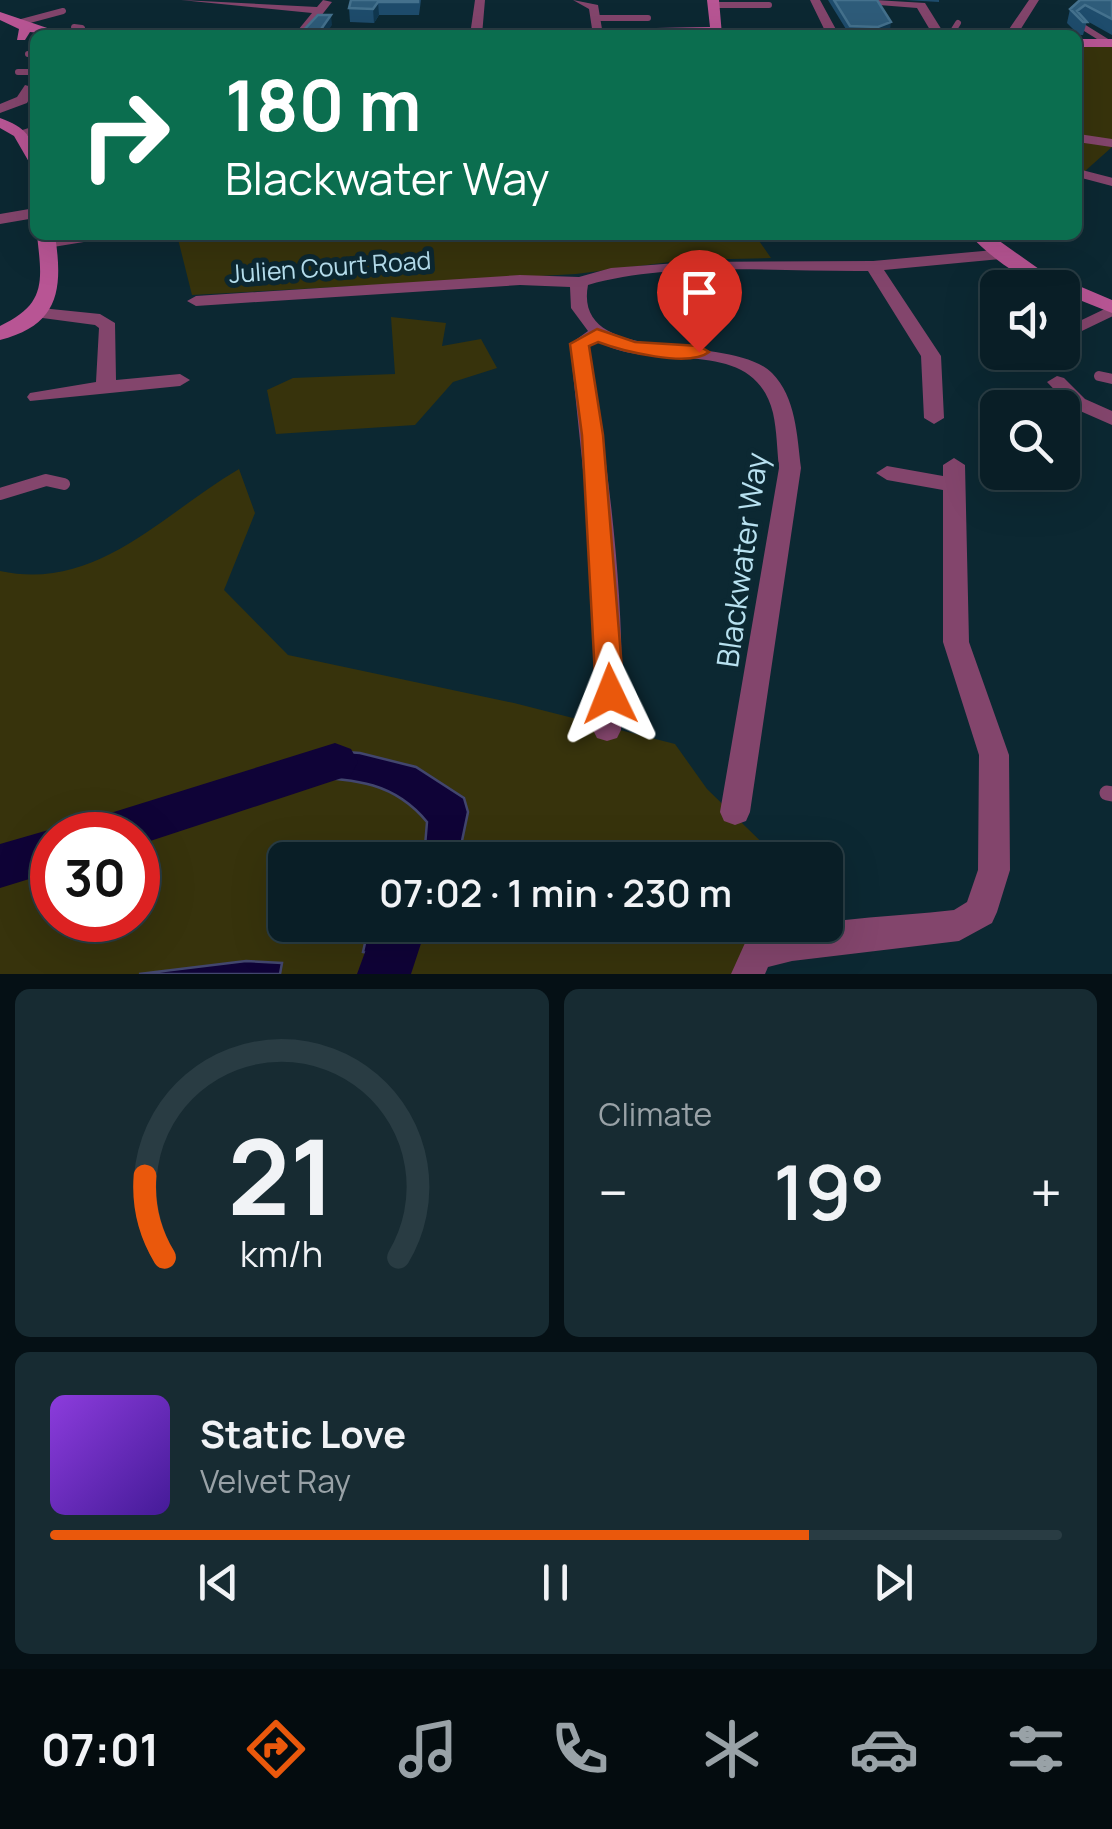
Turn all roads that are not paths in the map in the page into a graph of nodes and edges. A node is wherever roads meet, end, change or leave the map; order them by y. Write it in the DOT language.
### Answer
graph roads {
  1 [pos="186,0"];
  2 [pos="329,0"];
  3 [pos="480,0"];
  4 [pos="578,0"];
  5 [pos="816,0"];
  6 [pos="1034,0"];
  7 [pos="879,2"];
  8 [pos="714,3"];
  9 [pos="769,6"];
  10 [pos="50,9"];
  11 [pos="318,10"];
  12 [pos="63,11"];
  13 [pos="80,14"];
  14 [pos="0,16"];
  15 [pos="596,18"];
  16 [pos="648,18"];
  17 [pos="958,23"];
  18 [pos="1080,25"];
  19 [pos="74,27"];
  20 [pos="79,30"];
  21 [pos="304,30"];
  22 [pos="477,30"];
  23 [pos="598,30"];
  24 [pos="710,30"];
  25 [pos="831,30"];
  26 [pos="936,30"];
  27 [pos="953,30"];
  28 [pos="1014,30"];
  29 [pos="25,31"];
  30 [pos="0,38"];
  31 [pos="1082,40"];
  32 [pos="1111,43"];
  33 [pos="18,72"];
  34 [pos="30,72"];
  35 [pos="29,96"];
  36 [pos="0,109"];
  37 [pos="0,122"];
  38 [pos="27,132"];
  39 [pos="1082,139"];
  40 [pos="1112,144"];
  41 [pos="1082,174"];
  42 [pos="1112,182"];
  43 [pos="30,214"];
  44 [pos="0,219"];
  45 [pos="47,240"];
  46 [pos="986,240"];
  47 [pos="1004,254"];
  48 [pos="874,266"];
  49 [pos="580,282"];
  50 [pos="196,301"];
  51 [pos="1112,309"];
  52 [pos="41,313"];
  53 [pos="1080,326"];
  54 [pos="0,334"];
  55 [pos="597,334"];
  56 [pos="1098,376"];
  57 [pos="180,380"];
  58 [pos="1112,380"];
  59 [pos="1057,382"];
  60 [pos="106,387"];
  61 [pos="37,397"];
  62 [pos="934,418"];
  63 [pos="1112,418"];
  64 [pos="887,473"];
  65 [pos="64,484"];
  66 [pos="0,494"];
  67 [pos="607,730"];
  68 [pos="735,812"];
  69 [pos="748,974"];
  1 -- 11 [label="street"];
  2 -- 11 [label="street"];
  3 -- 22 [label="street"];
  4 -- 15 [label="street"];
  5 -- 25 [label="street"];
  6 -- 28 [label="street"];
  7 -- 26 [label="street"];
  8 -- 9 [label="lane"];
  8 -- 24 [label="street"];
  10 -- 12 [label="lane"];
  11 -- 21 [label="street"];
  12 -- 13 [label="lane"];
  12 -- 29 [label="lane"];
  14 -- 29 [label="street"];
  15 -- 16 [label="lane"];
  15 -- 23 [label="street"];
  17 -- 27 [label="lane"];
  18 -- 32 [label="lane"];
  19 -- 20 [label="lane"];
  29 -- 30 [label="street"];
  31 -- 32 [label="street"];
  33 -- 34 [label="lane"];
  35 -- 36 [label="street"];
  37 -- 38 [label="street"];
  39 -- 40 [label="lane"];
  41 -- 42 [label="lane"];
  43 -- 44 [label="street"];
  45 -- 52 [label="street"];
  46 -- 47 [label="street"];
  47 -- 48 [label="street, Julien Court Road"];
  47 -- 51 [label="street"];
  48 -- 49 [label="street, Julien Court Road"];
  48 -- 62 [label="street"];
  49 -- 50 [label="street, Julien Court Road"];
  49 -- 55 [label="street"];
  51 -- 53 [label="lane"];
  52 -- 54 [label="street"];
  52 -- 60 [label="street"];
  55 -- 67 [label="street"];
  55 -- 68 [label="street, Blackwater Way"];
  56 -- 58 [label="lane"];
  57 -- 60 [label="street"];
  59 -- 63 [label="street"];
  60 -- 61 [label="street"];
  64 -- 69 [label="street"];
  65 -- 66 [label="lane"];
}
